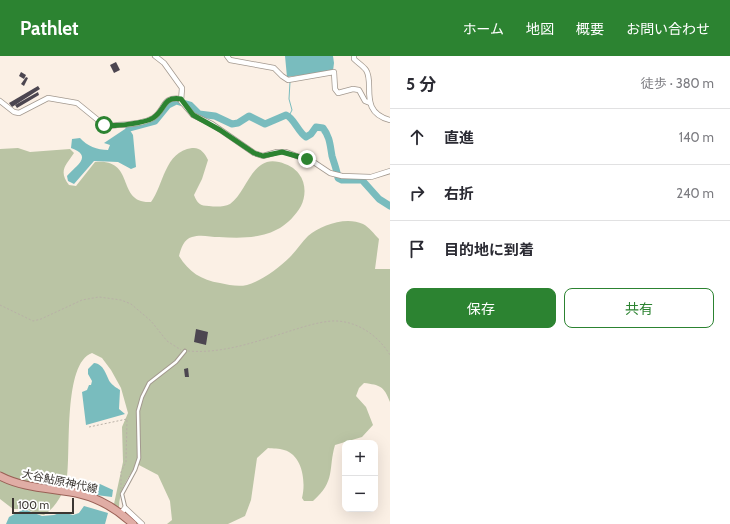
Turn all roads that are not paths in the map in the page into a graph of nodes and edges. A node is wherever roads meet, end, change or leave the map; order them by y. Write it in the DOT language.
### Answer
graph roads {
  1 [pos="155,56"];
  2 [pos="227,56"];
  3 [pos="354,56"];
  4 [pos="181,99"];
  5 [pos="0,101"];
  6 [pos="370,103"];
  7 [pos="390,120"];
  8 [pos="390,171"];
  9 [pos="185,351"];
  10 [pos="0,476"];
  11 [pos="123,511"];
  12 [pos="133,524"];
  13 [pos="142,524"];
  1 -- 4 [label="street"];
  2 -- 6 [label="street"];
  3 -- 6 [label="street"];
  4 -- 5 [label="street"];
  4 -- 8 [label="street"];
  6 -- 7 [label="street"];
  9 -- 11 [label="lane"];
  10 -- 11 [label="main road, 大谷鮎原神代線"];
  11 -- 12 [label="main road, 大谷鮎原神代線"];
  11 -- 13 [label="street"];
}
